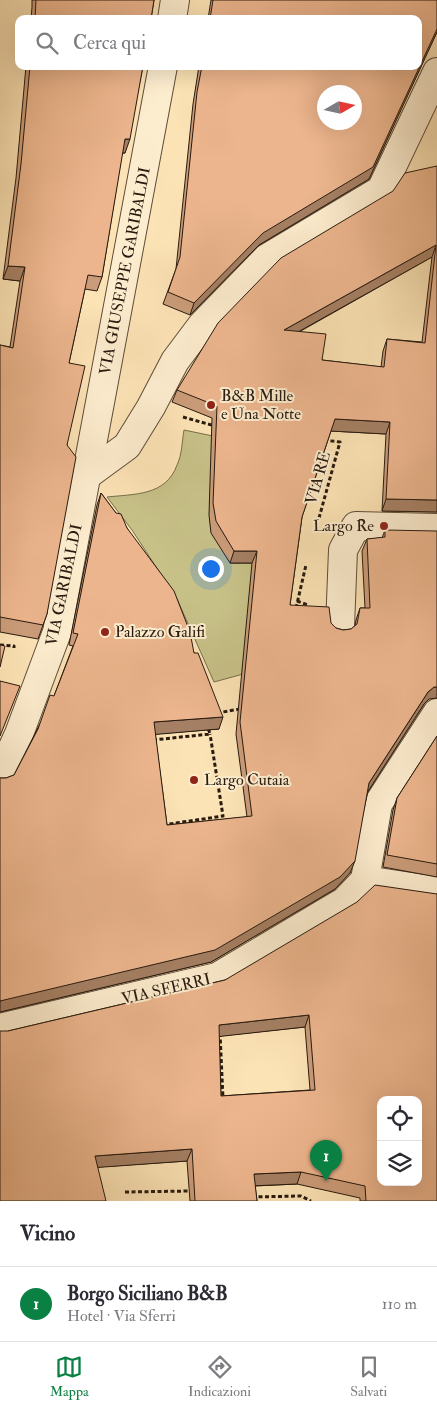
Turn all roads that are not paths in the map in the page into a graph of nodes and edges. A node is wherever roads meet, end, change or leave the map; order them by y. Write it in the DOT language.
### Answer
graph roads {
  1 [pos="175,0"];
  2 [pos="173,15"];
  3 [pos="162,70"];
  4 [pos="437,72"];
  5 [pos="86,476"];
  6 [pos="437,528"];
  7 [pos="340,627"];
  8 [pos="437,713"];
  9 [pos="0,775"];
  10 [pos="365,880"];
  11 [pos="437,891"];
  12 [pos="0,1028"];
  1 -- 2 [label="street"];
  3 -- 5 [label="street, VIA GIUSEPPE GARIBALDI"];
  4 -- 5 [label="street"];
  5 -- 9 [label="street, VIA GARIBALDI"];
  6 -- 7 [label="street"];
  8 -- 10 [label="street"];
  10 -- 11 [label="street"];
  10 -- 12 [label="street, VIA SFERRI"];
}
